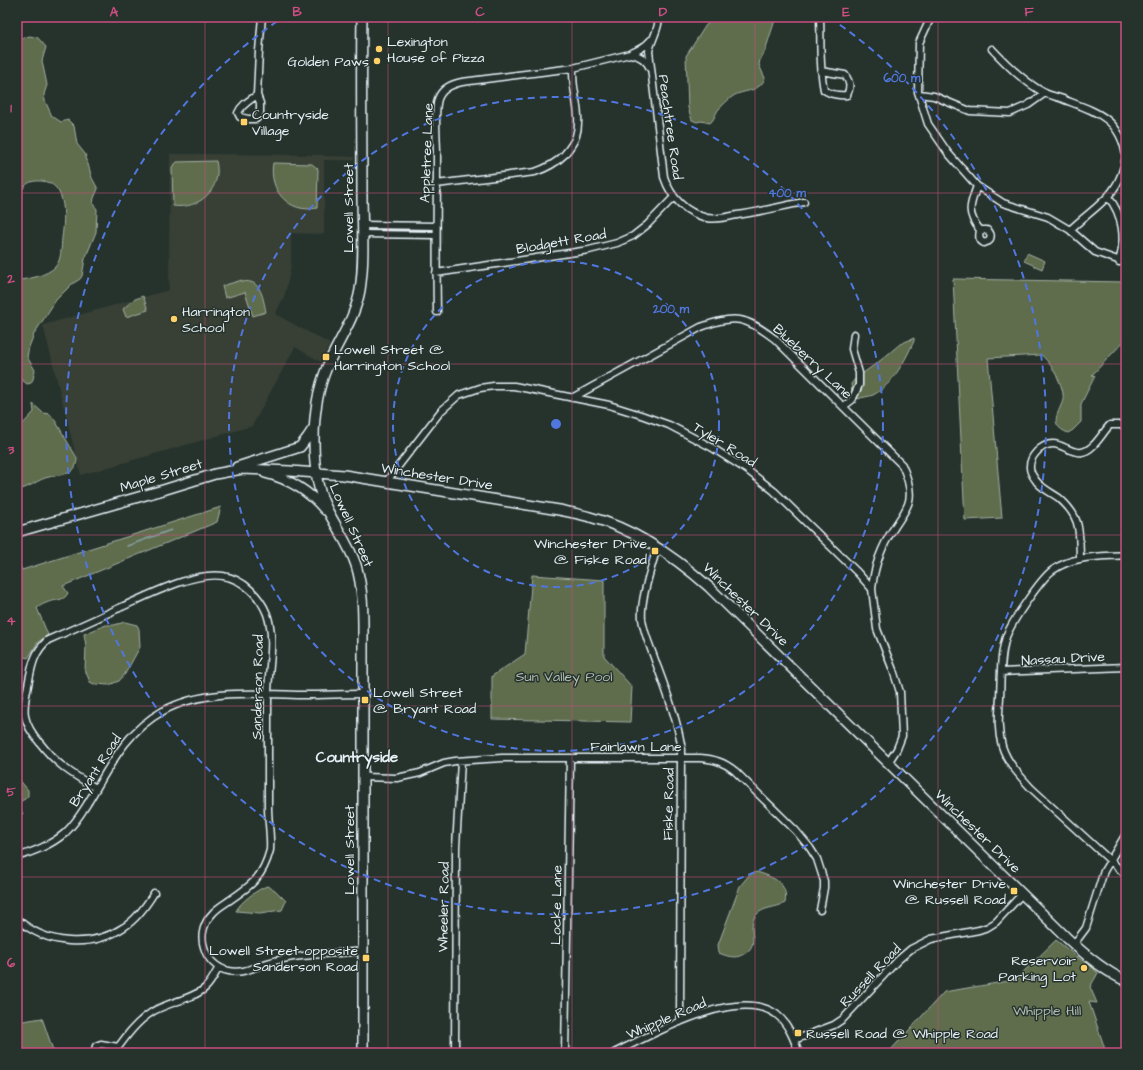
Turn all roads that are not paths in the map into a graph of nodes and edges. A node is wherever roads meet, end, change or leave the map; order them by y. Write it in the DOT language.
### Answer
graph roads {
  1 [pos="262,17"];
  2 [pos="362,17"];
  3 [pos="659,17"];
  4 [pos="820,17"];
  5 [pos="931,17"];
  6 [pos="652,39"];
  7 [pos="992,49"];
  8 [pos="630,54"];
  9 [pos="573,68"];
  10 [pos="651,70"];
  11 [pos="821,71"];
  12 [pos="1045,93"];
  13 [pos="919,94"];
  14 [pos="257,95"];
  15 [pos="1123,135"];
  16 [pos="1126,156"];
  17 [pos="436,184"];
  18 [pos="977,186"];
  19 [pos="1108,197"];
  20 [pos="673,198"];
  21 [pos="804,202"];
  22 [pos="436,226"];
  23 [pos="362,230"];
  24 [pos="980,230"];
  25 [pos="1070,230"];
  26 [pos="436,235"];
  27 [pos="1119,262"];
  28 [pos="1126,263"];
  29 [pos="436,273"];
  30 [pos="437,312"];
  31 [pos="854,334"];
  32 [pos="572,398"];
  33 [pos="844,406"];
  34 [pos="1126,424"];
  35 [pos="314,426"];
  36 [pos="242,469"];
  37 [pos="228,471"];
  38 [pos="316,472"];
  39 [pos="386,482"];
  40 [pos="17,532"];
  41 [pos="340,532"];
  42 [pos="657,547"];
  43 [pos="1126,555"];
  44 [pos="1080,558"];
  45 [pos="872,589"];
  46 [pos="1126,667"];
  47 [pos="1001,672"];
  48 [pos="268,693"];
  49 [pos="363,694"];
  50 [pos="570,758"];
  51 [pos="681,758"];
  52 [pos="461,761"];
  53 [pos="888,763"];
  54 [pos="363,777"];
  55 [pos="96,788"];
  56 [pos="1126,834"];
  57 [pos="17,857"];
  58 [pos="1110,860"];
  59 [pos="1126,875"];
  60 [pos="154,893"];
  61 [pos="1022,894"];
  62 [pos="820,910"];
  63 [pos="17,918"];
  64 [pos="1074,944"];
  65 [pos="363,951"];
  66 [pos="219,968"];
  67 [pos="1126,981"];
  68 [pos="680,1022"];
  69 [pos="794,1040"];
  70 [pos="118,1047"];
  71 [pos="94,1053"];
  72 [pos="114,1053"];
  73 [pos="363,1053"];
  74 [pos="455,1053"];
  75 [pos="565,1053"];
  76 [pos="614,1053"];
  77 [pos="799,1053"];
  1 -- 14 [label="street"];
  2 -- 23 [label="main road, Lowell Street"];
  3 -- 6 [label="street, Peachtree Road"];
  4 -- 11 [label="street"];
  5 -- 13 [label="street"];
  6 -- 8 [label="street, Appletree Lane"];
  6 -- 10 [label="street, Peachtree Road"];
  7 -- 12 [label="street"];
  8 -- 9 [label="street, Appletree Lane"];
  8 -- 10 [label="street"];
  9 -- 17 [label="street"];
  9 -- 17 [label="street, Appletree Lane"];
  10 -- 20 [label="street, Peachtree Road"];
  11 -- 11 [label="street"];
  12 -- 13 [label="street"];
  12 -- 15 [label="street"];
  13 -- 18 [label="street"];
  15 -- 16 [label="street"];
  16 -- 19 [label="street"];
  17 -- 22 [label="street, Appletree Lane"];
  18 -- 24 [label="street"];
  18 -- 25 [label="street"];
  19 -- 25 [label="street"];
  19 -- 27 [label="street"];
  20 -- 21 [label="street, Peachtree Road"];
  20 -- 29 [label="street, Blodgett Road"];
  22 -- 23 [label="street"];
  22 -- 26 [label="street, Appletree Lane"];
  23 -- 26 [label="street"];
  23 -- 35 [label="main road, Lowell Street"];
  25 -- 27 [label="street"];
  26 -- 29 [label="street, Appletree Lane"];
  27 -- 28 [label="street"];
  29 -- 30 [label="street, Appletree Lane"];
  31 -- 33 [label="street"];
  32 -- 33 [label="street, Blueberry Lane"];
  32 -- 39 [label="street, Tyler Road"];
  32 -- 45 [label="street, Tyler Road"];
  33 -- 45 [label="street, Blueberry Lane"];
  34 -- 44 [label="street"];
  35 -- 37 [label="main road"];
  35 -- 38 [label="main road, Lowell Street"];
  36 -- 37 [label="main road, Maple Street"];
  36 -- 38 [label="main road, Maple Street"];
  36 -- 41 [label="main road"];
  37 -- 40 [label="main road, Maple Street"];
  38 -- 39 [label="main road, Winchester Drive"];
  38 -- 41 [label="main road, Lowell Street"];
  39 -- 42 [label="main road, Winchester Drive"];
  41 -- 49 [label="main road, Lowell Street"];
  42 -- 51 [label="street, Fiske Road"];
  42 -- 53 [label="main road, Winchester Drive"];
  43 -- 44 [label="street"];
  44 -- 47 [label="street"];
  45 -- 53 [label="street"];
  46 -- 47 [label="street, Nassau Drive"];
  47 -- 58 [label="street"];
  48 -- 49 [label="street, Bryant Road"];
  48 -- 55 [label="street, Bryant Road"];
  48 -- 55 [label="street, Sanderson Road"];
  48 -- 66 [label="street, Sanderson Road"];
  49 -- 54 [label="main road, Lowell Street"];
  50 -- 51 [label="street, Fairlawn Lane"];
  50 -- 52 [label="street, Fairlawn Lane"];
  50 -- 75 [label="street, Locke Lane"];
  51 -- 62 [label="street, Fairlawn Lane"];
  51 -- 68 [label="street, Fiske Road"];
  52 -- 54 [label="street, Fairlawn Lane"];
  52 -- 74 [label="street, Wheeler Road"];
  53 -- 61 [label="main road, Winchester Drive"];
  54 -- 65 [label="main road, Lowell Street"];
  55 -- 57 [label="street, Bryant Road"];
  56 -- 58 [label="street"];
  58 -- 59 [label="street"];
  58 -- 64 [label="street"];
  60 -- 63 [label="street"];
  61 -- 64 [label="main road, Winchester Drive"];
  61 -- 69 [label="street, Russell Road"];
  64 -- 67 [label="main road, Winchester Drive"];
  65 -- 66 [label="street"];
  65 -- 73 [label="main road, Lowell Street"];
  66 -- 70 [label="street"];
  68 -- 69 [label="street, Whipple Road"];
  68 -- 76 [label="street, Whipple Road"];
  69 -- 77 [label="street, Whipple Road"];
  70 -- 71 [label="street"];
  70 -- 72 [label="street"];
}
